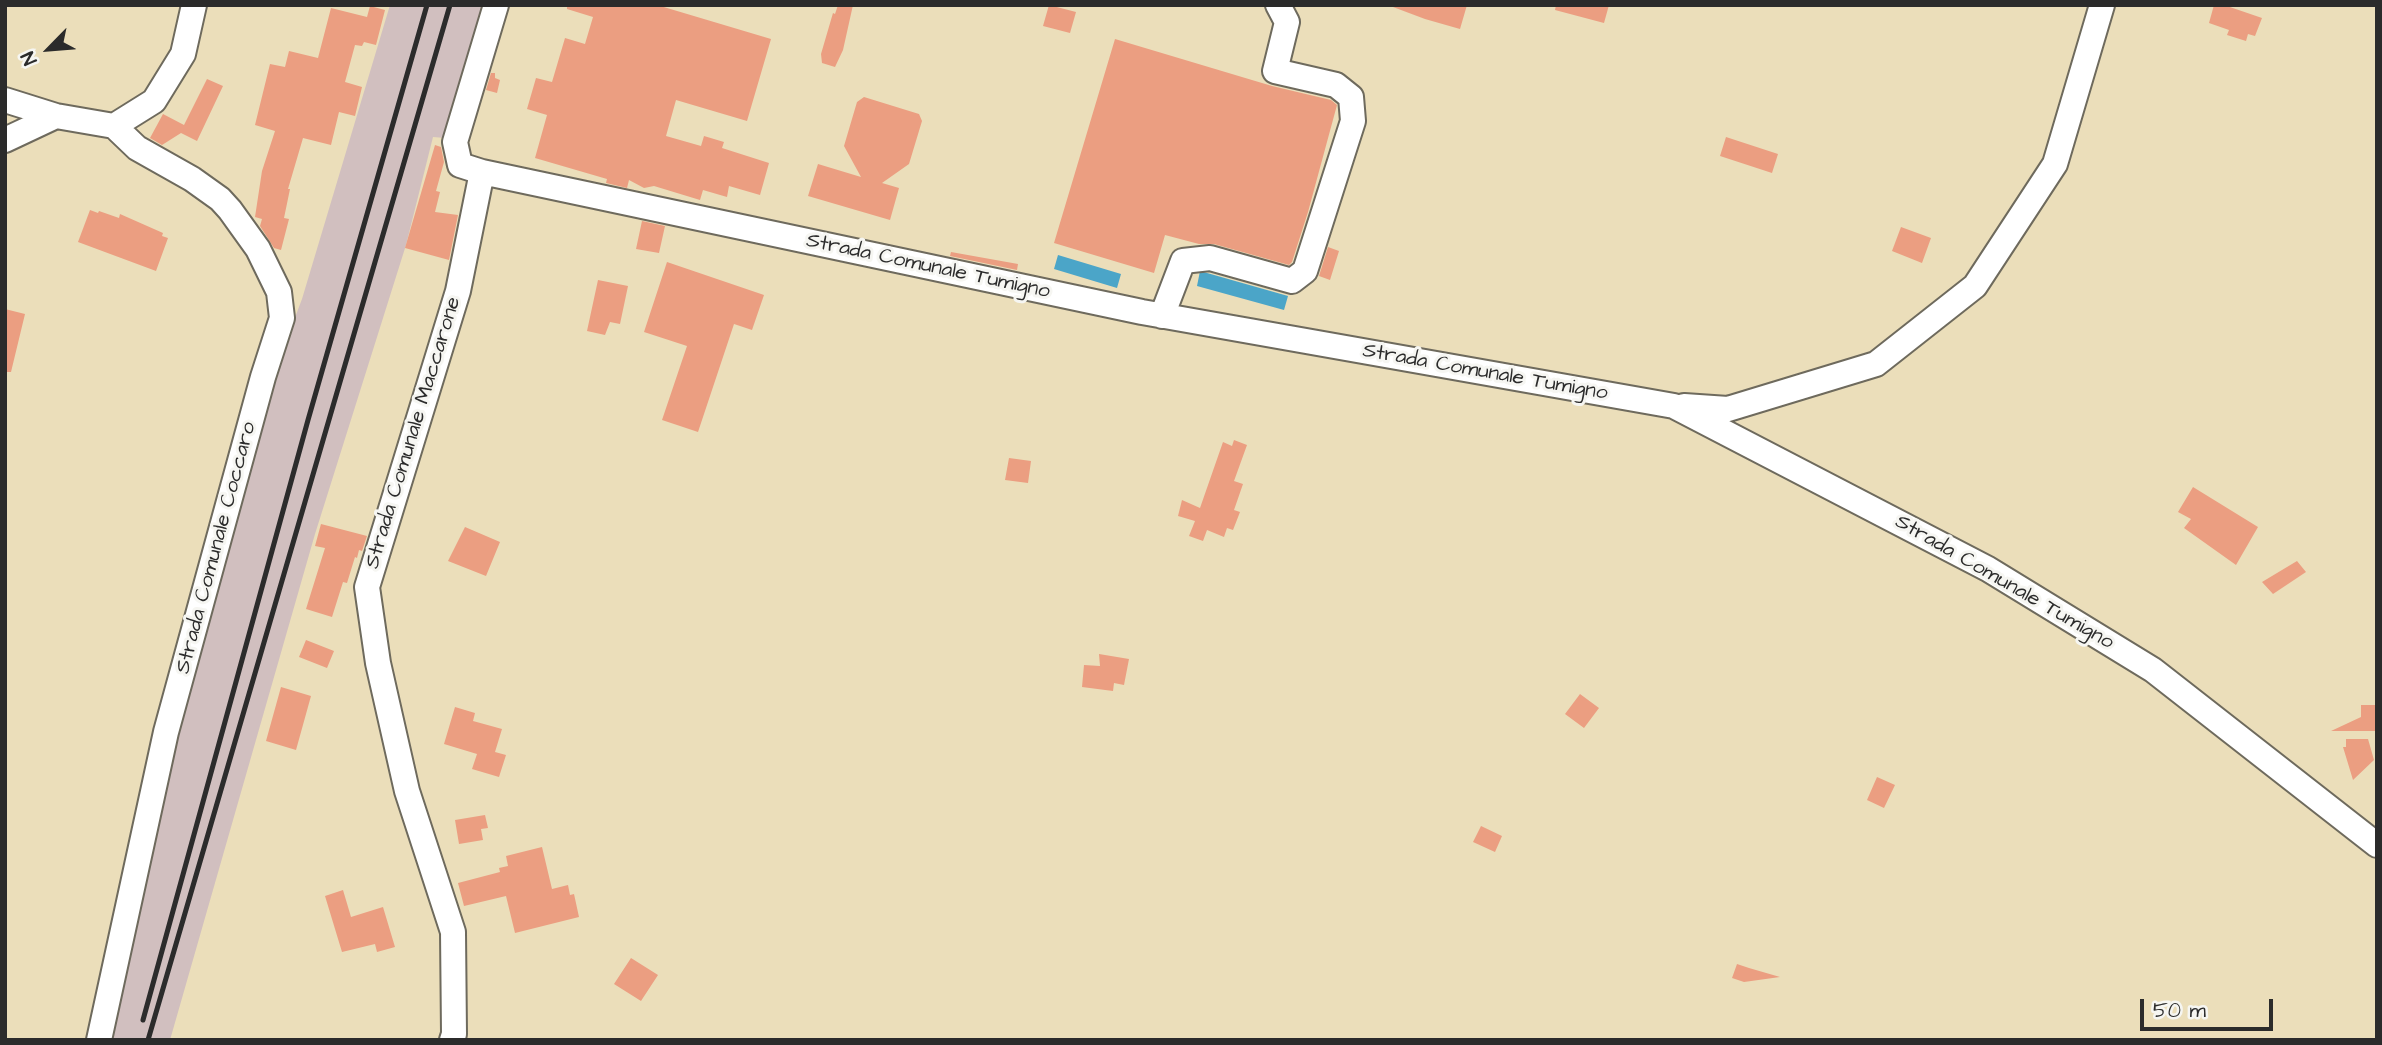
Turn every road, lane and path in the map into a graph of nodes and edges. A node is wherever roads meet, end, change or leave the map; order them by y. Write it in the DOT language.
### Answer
graph roads {
  1 [pos="194,5"];
  2 [pos="496,5"];
  3 [pos="1278,5"];
  4 [pos="2102,5"];
  5 [pos="5,100"];
  6 [pos="56,116"];
  7 [pos="114,126"];
  8 [pos="5,140"];
  9 [pos="482,172"];
  10 [pos="1162,316"];
  11 [pos="1674,406"];
  12 [pos="2377,845"];
  13 [pos="99,1040"];
  14 [pos="452,1040"];
  1 -- 7 [label="street"];
  2 -- 9 [label="street"];
  3 -- 10 [label="street"];
  4 -- 11 [label="street"];
  5 -- 6 [label="street"];
  6 -- 7 [label="street"];
  6 -- 8 [label="street"];
  7 -- 13 [label="street, Strada Comunale Coccaro"];
  9 -- 10 [label="street, Strada Comunale Tumigno"];
  9 -- 14 [label="street, Strada Comunale Maccarone"];
  10 -- 11 [label="street, Strada Comunale Tumigno"];
  11 -- 12 [label="street, Strada Comunale Tumigno"];
}
